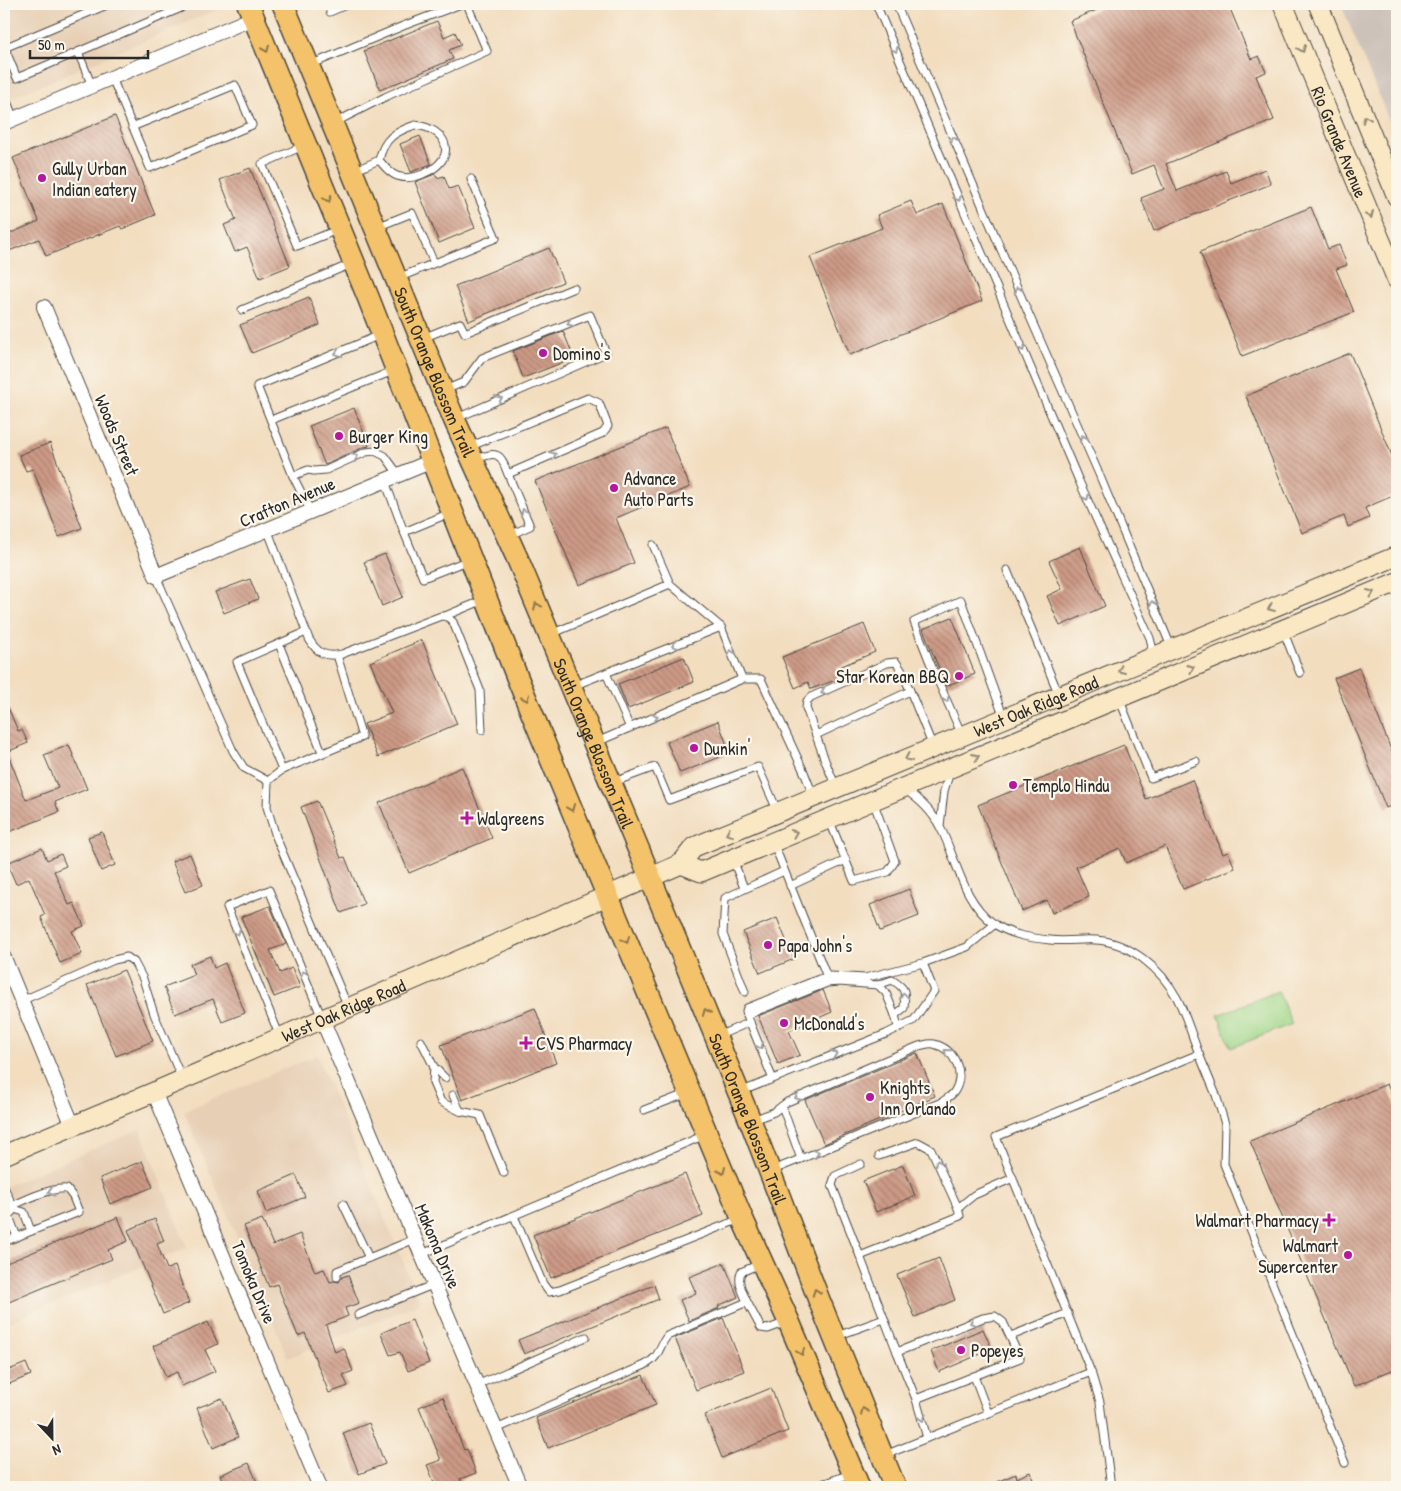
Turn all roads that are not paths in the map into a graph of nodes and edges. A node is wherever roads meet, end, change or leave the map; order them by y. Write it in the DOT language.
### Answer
graph roads {
  1 [pos="109,4"];
  2 [pos="182,4"];
  3 [pos="283,4"];
  4 [pos="348,4"];
  5 [pos="461,4"];
  6 [pos="467,4"];
  7 [pos="876,4"];
  8 [pos="896,4"];
  9 [pos="1283,4"];
  10 [pos="1318,4"];
  11 [pos="251,11"];
  12 [pos="330,12"];
  13 [pos="294,32"];
  14 [pos="4,47"];
  15 [pos="78,52"];
  16 [pos="308,66"];
  17 [pos="112,78"];
  18 [pos="92,86"];
  19 [pos="4,94"];
  20 [pos="9,121"];
  21 [pos="332,124"];
  22 [pos="132,127"];
  23 [pos="306,145"];
  24 [pos="1379,152"];
  25 [pos="379,160"];
  26 [pos="1350,165"];
  27 [pos="4,172"];
  28 [pos="351,172"];
  29 [pos="471,179"];
  30 [pos="4,186"];
  31 [pos="1397,197"];
  32 [pos="374,228"];
  33 [pos="340,229"];
  34 [pos="354,263"];
  35 [pos="434,263"];
  36 [pos="395,279"];
  37 [pos="1397,280"];
  38 [pos="574,288"];
  39 [pos="44,307"];
  40 [pos="242,310"];
  41 [pos="382,333"];
  42 [pos="421,339"];
  43 [pos="396,369"];
  44 [pos="443,391"];
  45 [pos="454,419"];
  46 [pos="271,420"];
  47 [pos="470,454"];
  48 [pos="432,461"];
  49 [pos="508,474"];
  50 [pos="399,475"];
  51 [pos="293,476"];
  52 [pos="385,481"];
  53 [pos="311,512"];
  54 [pos="453,512"];
  55 [pos="268,530"];
  56 [pos="404,532"];
  57 [pos="507,536"];
  58 [pos="653,545"];
  59 [pos="1397,556"];
  60 [pos="471,559"];
  61 [pos="1368,568"];
  62 [pos="1007,570"];
  63 [pos="156,576"];
  64 [pos="1397,582"];
  65 [pos="670,584"];
  66 [pos="487,599"];
  67 [pos="445,616"];
  68 [pos="720,627"];
  69 [pos="1283,629"];
  70 [pos="306,632"];
  71 [pos="549,635"];
  72 [pos="279,644"];
  73 [pos="1172,649"];
  74 [pos="337,656"];
  75 [pos="1148,659"];
  76 [pos="606,673"];
  77 [pos="1300,673"];
  78 [pos="742,679"];
  79 [pos="571,687"];
  80 [pos="910,691"];
  81 [pos="1059,695"];
  82 [pos="1119,698"];
  83 [pos="1005,718"];
  84 [pos="630,728"];
  85 [pos="482,730"];
  86 [pos="1039,731"];
  87 [pos="816,735"];
  88 [pos="962,736"];
  89 [pos="594,743"];
  90 [pos="934,747"];
  91 [pos="322,752"];
  92 [pos="1196,761"];
  93 [pos="952,767"];
  94 [pos="282,770"];
  95 [pos="268,781"];
  96 [pos="611,783"];
  97 [pos="837,788"];
  98 [pos="903,788"];
  99 [pos="814,798"];
  100 [pos="873,800"];
  101 [pos="778,813"];
  102 [pos="829,819"];
  103 [pos="940,826"];
  104 [pos="773,842"];
  105 [pos="732,859"];
  106 [pos="846,860"];
  107 [pos="681,864"];
  108 [pos="784,871"];
  109 [pos="650,876"];
  110 [pos="790,886"];
  111 [pos="744,888"];
  112 [pos="607,895"];
  113 [pos="995,924"];
  114 [pos="4,958"];
  115 [pos="923,963"];
  116 [pos="826,977"];
  117 [pos="878,984"];
  118 [pos="745,992"];
  119 [pos="21,1001"];
  120 [pos="348,1008"];
  121 [pos="895,1015"];
  122 [pos="322,1019"];
  123 [pos="748,1019"];
  124 [pos="898,1027"];
  125 [pos="280,1037"];
  126 [pos="716,1037"];
  127 [pos="421,1041"];
  128 [pos="1199,1054"];
  129 [pos="434,1068"];
  130 [pos="772,1077"];
  131 [pos="445,1078"];
  132 [pos="182,1079"];
  133 [pos="154,1092"];
  134 [pos="689,1092"];
  135 [pos="739,1092"];
  136 [pos="453,1095"];
  137 [pos="782,1106"];
  138 [pos="644,1110"];
  139 [pos="460,1111"];
  140 [pos="751,1121"];
  141 [pos="73,1126"];
  142 [pos="707,1134"];
  143 [pos="4,1155"];
  144 [pos="879,1156"];
  145 [pos="801,1159"];
  146 [pos="861,1164"];
  147 [pos="770,1171"];
  148 [pos="504,1173"];
  149 [pos="1014,1178"];
  150 [pos="4,1187"];
  151 [pos="344,1204"];
  152 [pos="13,1208"];
  153 [pos="958,1208"];
  154 [pos="4,1210"];
  155 [pos="514,1216"];
  156 [pos="742,1218"];
  157 [pos="31,1231"];
  158 [pos="17,1237"];
  159 [pos="415,1239"];
  160 [pos="4,1242"];
  161 [pos="422,1254"];
  162 [pos="860,1256"];
  163 [pos="368,1258"];
  164 [pos="763,1263"];
  165 [pos="337,1277"];
  166 [pos="434,1284"];
  167 [pos="747,1302"];
  168 [pos="1068,1313"];
  169 [pos="358,1315"];
  170 [pos="884,1319"];
  171 [pos="789,1322"];
  172 [pos="1011,1336"];
  173 [pos="586,1337"];
  174 [pos="834,1337"];
  175 [pos="897,1352"];
  176 [pos="1091,1372"];
  177 [pos="974,1376"];
  178 [pos="477,1385"];
  179 [pos="916,1400"];
  180 [pos="988,1413"];
  181 [pos="496,1429"];
  182 [pos="927,1438"];
  183 [pos="882,1456"];
  184 [pos="1345,1463"];
  185 [pos="856,1480"];
  186 [pos="320,1487"];
  187 [pos="520,1487"];
  188 [pos="814,1487"];
  189 [pos="895,1487"];
  190 [pos="1111,1487"];
  1 -- 14 [label="lane"];
  2 -- 15 [label="lane"];
  3 -- 13 [label="main road, South Orange Blossom Trail"];
  4 -- 12 [label="lane"];
  5 -- 16 [label="lane"];
  6 -- 21 [label="lane"];
  7 -- 75 [label="lane, one-way"];
  73 -- 8 [label="lane, one-way"];
  9 -- 26 [label="street, Rio Grande Avenue, one-way"];
  24 -- 10 [label="street, Rio Grande Avenue, one-way"];
  11 -- 13 [label="main road"];
  11 -- 17 [label="street"];
  11 -- 23 [label="main road, South Orange Blossom Trail, one-way"];
  13 -- 16 [label="main road, South Orange Blossom Trail"];
  14 -- 15 [label="lane"];
  15 -- 18 [label="lane"];
  16 -- 21 [label="main road, South Orange Blossom Trail"];
  17 -- 18 [label="street"];
  17 -- 22 [label="lane"];
  18 -- 20 [label="street"];
  19 -- 20 [label="lane"];
  21 -- 28 [label="main road, South Orange Blossom Trail"];
  22 -- 22 [label="lane"];
  23 -- 33 [label="main road, South Orange Blossom Trail, one-way"];
  23 -- 33 [label="lane"];
  24 -- 26 [label="street"];
  24 -- 31 [label="street, Rio Grande Avenue"];
  25 -- 25 [label="lane"];
  25 -- 28 [label="lane"];
  26 -- 37 [label="street, Rio Grande Avenue, one-way"];
  27 -- 30 [label="lane"];
  28 -- 32 [label="main road, South Orange Blossom Trail"];
  29 -- 35 [label="lane"];
  32 -- 35 [label="lane"];
  32 -- 36 [label="main road, South Orange Blossom Trail"];
  33 -- 34 [label="main road, South Orange Blossom Trail"];
  34 -- 40 [label="lane"];
  34 -- 41 [label="main road, South Orange Blossom Trail"];
  35 -- 36 [label="lane"];
  36 -- 42 [label="main road, South Orange Blossom Trail"];
  38 -- 42 [label="lane"];
  39 -- 63 [label="street, Woods Street"];
  41 -- 43 [label="main road, South Orange Blossom Trail"];
  41 -- 46 [label="lane, one-way"];
  42 -- 44 [label="main road, South Orange Blossom Trail"];
  43 -- 46 [label="lane"];
  43 -- 48 [label="main road, South Orange Blossom Trail"];
  44 -- 45 [label="main road, South Orange Blossom Trail"];
  45 -- 44 [label="lane, one-way"];
  45 -- 47 [label="main road, South Orange Blossom Trail"];
  46 -- 51 [label="lane"];
  47 -- 49 [label="lane"];
  49 -- 47 [label="lane, one-way"];
  47 -- 57 [label="main road, South Orange Blossom Trail"];
  48 -- 50 [label="street, Crafton Avenue"];
  48 -- 54 [label="main road, South Orange Blossom Trail"];
  57 -- 49 [label="lane, one-way"];
  51 -- 50 [label="lane, one-way"];
  50 -- 52 [label="street, Crafton Avenue"];
  51 -- 53 [label="lane"];
  52 -- 53 [label="street, Crafton Avenue"];
  52 -- 56 [label="lane"];
  53 -- 55 [label="street, Crafton Avenue"];
  54 -- 56 [label="lane"];
  54 -- 60 [label="main road, South Orange Blossom Trail"];
  55 -- 63 [label="street, Crafton Avenue"];
  55 -- 70 [label="lane"];
  56 -- 60 [label="lane"];
  71 -- 57 [label="main road, South Orange Blossom Trail, one-way"];
  58 -- 65 [label="lane"];
  59 -- 61 [label="street, West Oak Ridge Road"];
  60 -- 66 [label="main road, South Orange Blossom Trail"];
  61 -- 69 [label="street"];
  61 -- 73 [label="street, West Oak Ridge Road, one-way"];
  62 -- 81 [label="lane"];
  63 -- 95 [label="lane"];
  69 -- 64 [label="street, West Oak Ridge Road, one-way"];
  65 -- 68 [label="lane"];
  65 -- 71 [label="lane"];
  66 -- 67 [label="lane"];
  66 -- 112 [label="main road, South Orange Blossom Trail, one-way"];
  67 -- 74 [label="lane"];
  67 -- 85 [label="lane"];
  68 -- 76 [label="lane, one-way"];
  78 -- 68 [label="lane, one-way"];
  69 -- 77 [label="lane"];
  82 -- 69 [label="street, West Oak Ridge Road, one-way"];
  70 -- 72 [label="lane"];
  70 -- 74 [label="lane"];
  71 -- 79 [label="main road, South Orange Blossom Trail"];
  72 -- 91 [label="lane"];
  72 -- 94 [label="lane"];
  73 -- 75 [label="street, West Oak Ridge Road"];
  73 -- 86 [label="street"];
  74 -- 91 [label="lane"];
  75 -- 81 [label="street, West Oak Ridge Road, one-way"];
  76 -- 79 [label="lane"];
  76 -- 84 [label="lane"];
  84 -- 78 [label="lane, one-way"];
  78 -- 99 [label="lane"];
  79 -- 89 [label="main road, South Orange Blossom Trail"];
  80 -- 87 [label="lane"];
  80 -- 87 [label="lane, one-way"];
  80 -- 90 [label="lane"];
  81 -- 83 [label="street, West Oak Ridge Road"];
  82 -- 86 [label="street, West Oak Ridge Road"];
  82 -- 92 [label="lane"];
  83 -- 88 [label="street, West Oak Ridge Road"];
  83 -- 88 [label="lane, one-way"];
  84 -- 89 [label="lane"];
  93 -- 86 [label="street, West Oak Ridge Road, one-way"];
  87 -- 97 [label="lane"];
  88 -- 90 [label="street, West Oak Ridge Road"];
  89 -- 96 [label="main road, South Orange Blossom Trail"];
  90 -- 97 [label="street, West Oak Ridge Road, one-way"];
  91 -- 94 [label="lane"];
  93 -- 98 [label="street, West Oak Ridge Road"];
  93 -- 103 [label="lane"];
  94 -- 95 [label="lane"];
  95 -- 120 [label="lane"];
  96 -- 101 [label="lane"];
  96 -- 109 [label="main road, South Orange Blossom Trail"];
  97 -- 99 [label="street, West Oak Ridge Road"];
  98 -- 100 [label="street, West Oak Ridge Road"];
  98 -- 103 [label="lane"];
  99 -- 101 [label="street, West Oak Ridge Road"];
  100 -- 102 [label="street, West Oak Ridge Road"];
  100 -- 106 [label="lane"];
  101 -- 107 [label="street, West Oak Ridge Road, one-way"];
  104 -- 102 [label="street, West Oak Ridge Road, one-way"];
  102 -- 106 [label="lane"];
  103 -- 113 [label="lane"];
  104 -- 105 [label="street, West Oak Ridge Road"];
  104 -- 108 [label="lane"];
  105 -- 107 [label="street, West Oak Ridge Road"];
  105 -- 111 [label="lane"];
  106 -- 110 [label="lane"];
  107 -- 109 [label="street, West Oak Ridge Road"];
  108 -- 110 [label="lane"];
  108 -- 111 [label="lane"];
  109 -- 112 [label="street, West Oak Ridge Road"];
  126 -- 109 [label="main road, South Orange Blossom Trail, one-way"];
  110 -- 116 [label="lane"];
  111 -- 118 [label="lane"];
  112 -- 120 [label="street, West Oak Ridge Road"];
  112 -- 134 [label="main road, South Orange Blossom Trail, one-way"];
  113 -- 115 [label="lane"];
  113 -- 128 [label="lane"];
  114 -- 119 [label="street"];
  115 -- 116 [label="lane"];
  115 -- 124 [label="lane"];
  116 -- 123 [label="lane"];
  117 -- 121 [label="lane"];
  121 -- 117 [label="lane, one-way"];
  117 -- 123 [label="lane"];
  119 -- 132 [label="lane"];
  119 -- 141 [label="street"];
  120 -- 122 [label="street, West Oak Ridge Road"];
  121 -- 124 [label="lane"];
  122 -- 125 [label="street, West Oak Ridge Road"];
  122 -- 125 [label="lane, one-way"];
  122 -- 159 [label="street, Makoma Drive"];
  123 -- 126 [label="lane"];
  123 -- 130 [label="lane, one-way"];
  130 -- 124 [label="lane, one-way"];
  125 -- 132 [label="street, West Oak Ridge Road"];
  126 -- 135 [label="main road, South Orange Blossom Trail"];
  127 -- 129 [label="lane"];
  128 -- 149 [label="lane"];
  128 -- 184 [label="lane"];
  129 -- 131 [label="lane"];
  129 -- 139 [label="lane"];
  130 -- 135 [label="lane"];
  132 -- 133 [label="street, West Oak Ridge Road"];
  133 -- 141 [label="street, West Oak Ridge Road"];
  133 -- 186 [label="street, Tomoka Drive"];
  134 -- 138 [label="lane"];
  134 -- 142 [label="main road, South Orange Blossom Trail"];
  135 -- 140 [label="main road, South Orange Blossom Trail"];
  136 -- 139 [label="lane"];
  137 -- 140 [label="lane"];
  137 -- 145 [label="lane"];
  145 -- 137 [label="lane, one-way"];
  139 -- 148 [label="lane"];
  140 -- 147 [label="main road, South Orange Blossom Trail"];
  141 -- 143 [label="street, West Oak Ridge Road"];
  142 -- 155 [label="lane"];
  142 -- 156 [label="main road, South Orange Blossom Trail, one-way"];
  153 -- 144 [label="lane, one-way"];
  145 -- 147 [label="lane"];
  146 -- 162 [label="lane"];
  174 -- 147 [label="main road, South Orange Blossom Trail, one-way"];
  149 -- 153 [label="lane"];
  149 -- 168 [label="lane"];
  150 -- 152 [label="lane"];
  151 -- 163 [label="lane"];
  152 -- 154 [label="lane"];
  152 -- 157 [label="lane"];
  157 -- 152 [label="lane, one-way"];
  152 -- 158 [label="lane"];
  153 -- 162 [label="lane"];
  155 -- 156 [label="lane"];
  155 -- 161 [label="lane"];
  156 -- 164 [label="main road, South Orange Blossom Trail"];
  157 -- 158 [label="lane"];
  158 -- 160 [label="lane"];
  159 -- 161 [label="street, Makoma Drive"];
  159 -- 163 [label="lane"];
  161 -- 166 [label="street, Makoma Drive"];
  162 -- 170 [label="lane"];
  163 -- 165 [label="lane"];
  164 -- 167 [label="lane"];
  164 -- 171 [label="main road, South Orange Blossom Trail"];
  166 -- 169 [label="lane"];
  166 -- 178 [label="street, Makoma Drive"];
  167 -- 171 [label="lane"];
  167 -- 181 [label="lane"];
  168 -- 172 [label="lane"];
  168 -- 176 [label="lane"];
  170 -- 174 [label="lane"];
  170 -- 175 [label="lane"];
  171 -- 185 [label="main road, South Orange Blossom Trail, one-way"];
  172 -- 175 [label="lane, one-way"];
  172 -- 177 [label="lane"];
  173 -- 178 [label="lane"];
  183 -- 174 [label="main road, South Orange Blossom Trail, one-way"];
  175 -- 179 [label="lane"];
  176 -- 180 [label="lane"];
  176 -- 190 [label="lane"];
  177 -- 179 [label="lane"];
  177 -- 180 [label="lane"];
  178 -- 181 [label="street, Makoma Drive"];
  179 -- 182 [label="lane, one-way"];
  180 -- 182 [label="lane"];
  181 -- 187 [label="street, Makoma Drive"];
  182 -- 183 [label="lane"];
  183 -- 189 [label="main road, South Orange Blossom Trail"];
  185 -- 188 [label="lane"];
}
